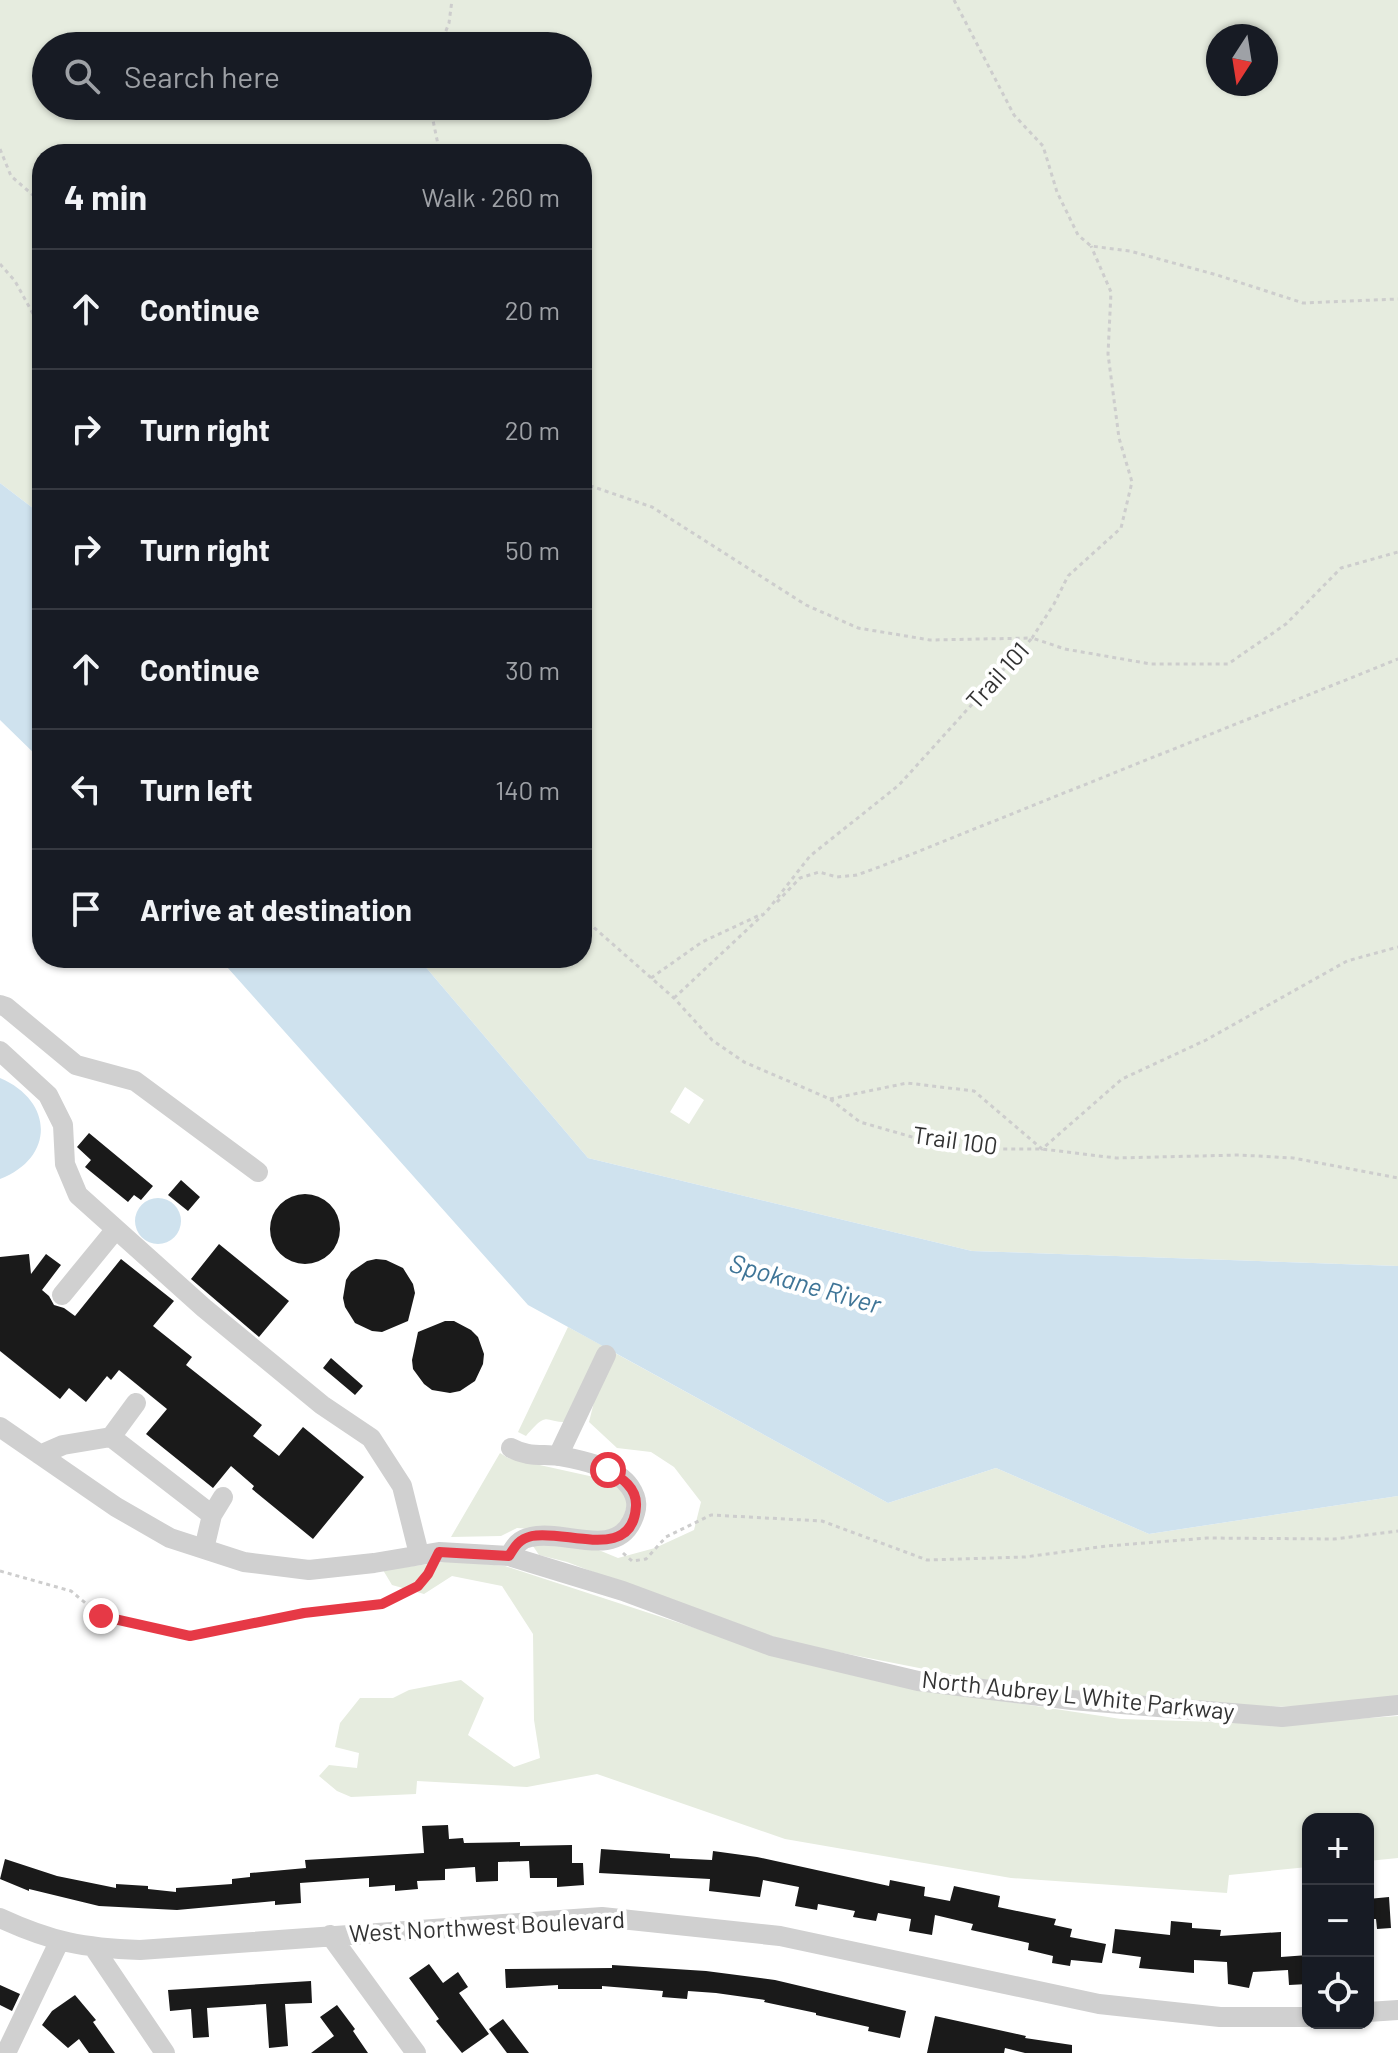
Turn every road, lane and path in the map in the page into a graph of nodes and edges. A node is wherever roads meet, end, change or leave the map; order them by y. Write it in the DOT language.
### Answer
graph roads {
  1 [pos="452,0"];
  2 [pos="954,0"];
  3 [pos="445,32"];
  4 [pos="433,120"];
  5 [pos="438,144"];
  6 [pos="0,149"];
  7 [pos="32,194"];
  8 [pos="1091,246"];
  9 [pos="0,264"];
  10 [pos="1398,299"];
  11 [pos="32,312"];
  12 [pos="592,486"];
  13 [pos="1398,552"];
  14 [pos="1032,638"];
  15 [pos="1398,659"];
  16 [pos="767,911"];
  17 [pos="592,926"];
  18 [pos="1398,947"];
  19 [pos="651,978"];
  20 [pos="674,998"];
  21 [pos="0,1005"];
  22 [pos="0,1051"];
  23 [pos="830,1099"];
  24 [pos="1042,1149"];
  25 [pos="258,1172"];
  26 [pos="1398,1178"];
  27 [pos="116,1229"];
  28 [pos="62,1295"];
  29 [pos="606,1355"];
  30 [pos="136,1403"];
  31 [pos="0,1427"];
  32 [pos="111,1437"];
  33 [pos="511,1448"];
  34 [pos="40,1455"];
  35 [pos="558,1456"];
  36 [pos="1398,1531"];
  37 [pos="607,1540"];
  38 [pos="204,1549"];
  39 [pos="429,1553"];
  40 [pos="509,1556"];
  41 [pos="0,1571"];
  42 [pos="1398,1705"];
  43 [pos="0,1918"];
  44 [pos="330,1935"];
  45 [pos="59,1942"];
  46 [pos="94,1948"];
  47 [pos="1398,2010"];
  48 [pos="1374,2012"];
  49 [pos="1302,2017"];
  50 [pos="6,2053"];
  51 [pos="165,2053"];
  52 [pos="416,2053"];
  1 -- 3 [label="path"];
  2 -- 8 [label="path"];
  4 -- 5 [label="path"];
  6 -- 7 [label="path"];
  8 -- 10 [label="path"];
  8 -- 14 [label="path"];
  9 -- 11 [label="path"];
  12 -- 14 [label="path"];
  13 -- 14 [label="path, Trail 101"];
  14 -- 16 [label="path, Trail 101"];
  15 -- 16 [label="path"];
  16 -- 19 [label="path"];
  16 -- 20 [label="path, Trail 101"];
  17 -- 19 [label="path, Trail 100"];
  18 -- 24 [label="path"];
  19 -- 20 [label="path, Trail 100"];
  20 -- 23 [label="path, Trail 100"];
  21 -- 25 [label="street"];
  22 -- 27 [label="street"];
  23 -- 24 [label="path, Trail 100"];
  23 -- 24 [label="path"];
  24 -- 26 [label="path, Trail 100"];
  27 -- 28 [label="street"];
  27 -- 39 [label="street"];
  29 -- 35 [label="street"];
  30 -- 32 [label="street"];
  31 -- 34 [label="street, North Aubrey L White Parkway"];
  32 -- 34 [label="street"];
  32 -- 38 [label="street"];
  33 -- 35 [label="street"];
  34 -- 38 [label="street, North Aubrey L White Parkway"];
  35 -- 37 [label="street"];
  36 -- 37 [label="path"];
  37 -- 40 [label="street"];
  38 -- 39 [label="street, North Aubrey L White Parkway"];
  39 -- 40 [label="street, North Aubrey L White Parkway"];
  39 -- 41 [label="path"];
  40 -- 42 [label="street, North Aubrey L White Parkway"];
  43 -- 45 [label="street, West Northwest Boulevard"];
  44 -- 46 [label="street, West Northwest Boulevard"];
  44 -- 49 [label="street, West Northwest Boulevard"];
  44 -- 52 [label="street"];
  45 -- 46 [label="street, West Northwest Boulevard"];
  45 -- 50 [label="street"];
  46 -- 51 [label="street"];
  47 -- 48 [label="street"];
}
